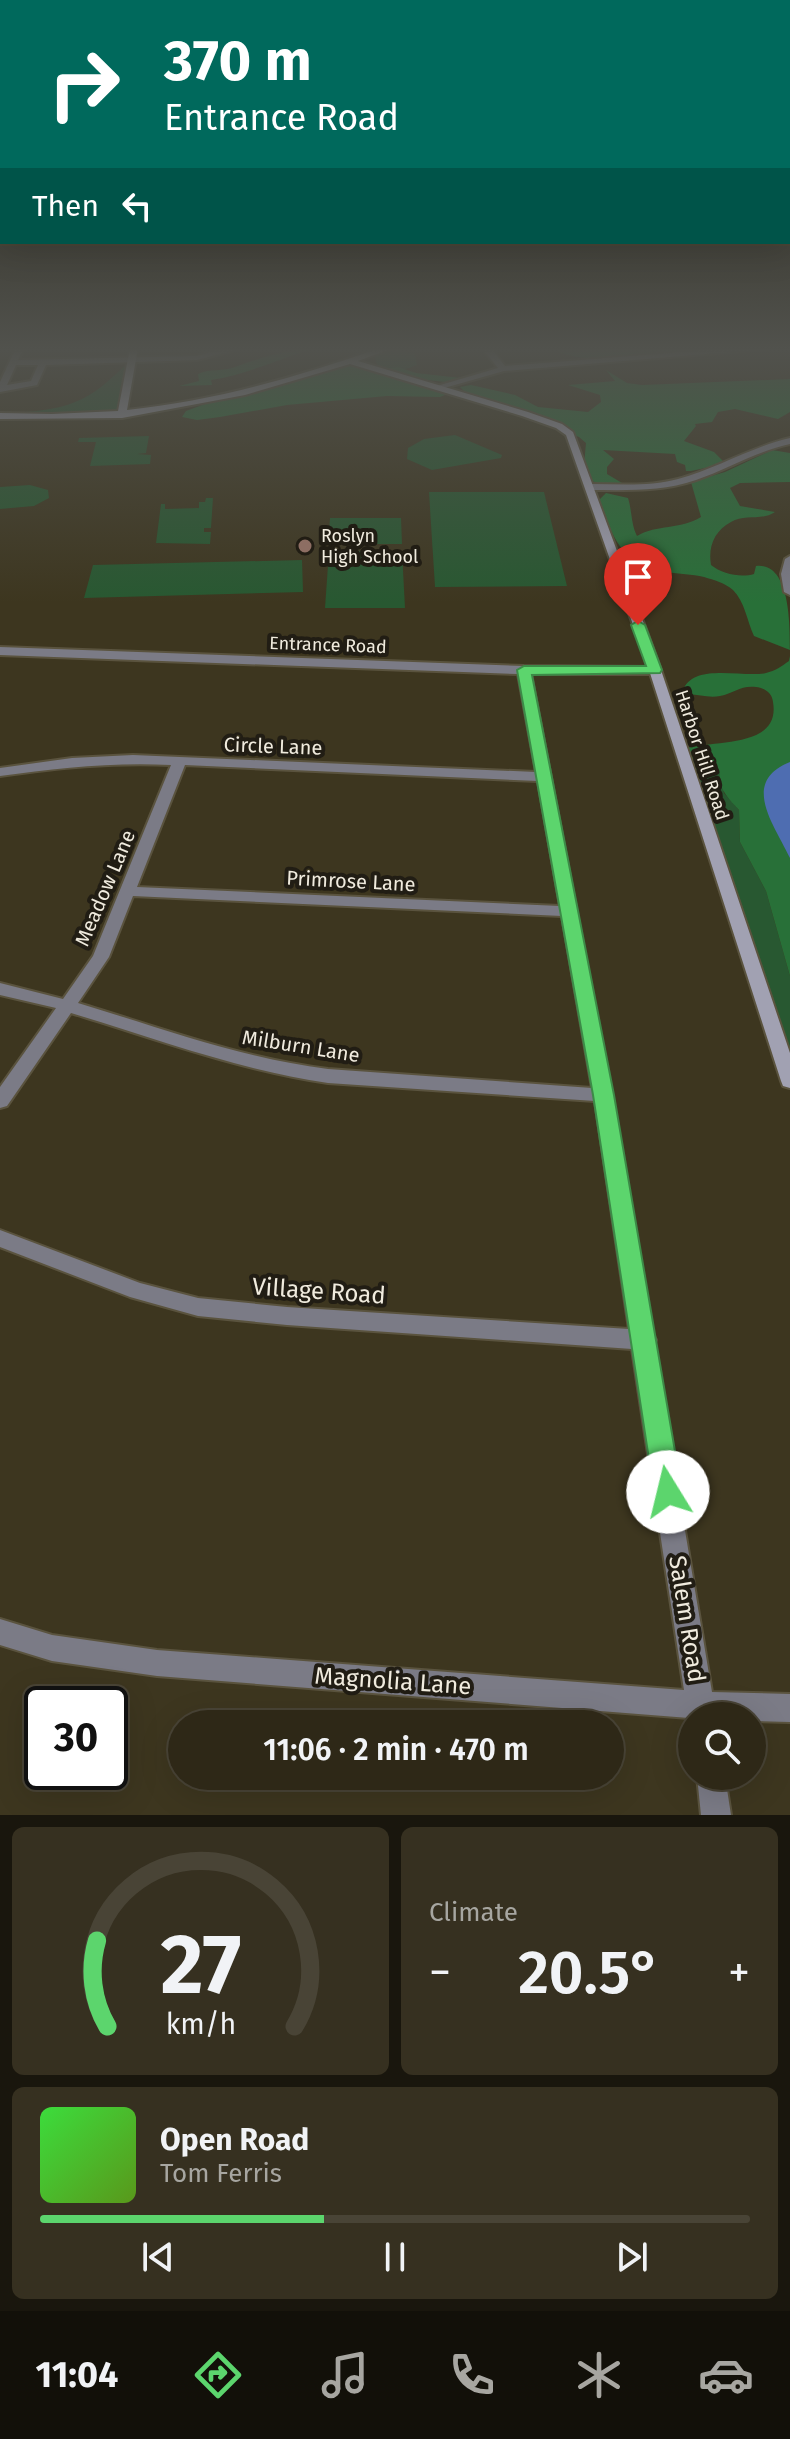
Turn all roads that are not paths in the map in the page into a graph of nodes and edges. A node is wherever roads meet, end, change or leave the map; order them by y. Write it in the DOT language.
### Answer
graph roads {
  1 [pos="568,433"];
  2 [pos="790,441"];
  3 [pos="590,487"];
  4 [pos="790,559"];
  5 [pos="790,592"];
  6 [pos="0,651"];
  7 [pos="524,670"];
  8 [pos="655,670"];
  9 [pos="179,762"];
  10 [pos="0,772"];
  11 [pos="545,777"];
  12 [pos="130,891"];
  13 [pos="569,911"];
  14 [pos="0,989"];
  15 [pos="68,1006"];
  16 [pos="790,1081"];
  17 [pos="603,1095"];
  18 [pos="0,1101"];
  19 [pos="0,1238"];
  20 [pos="645,1340"];
  21 [pos="0,1632"];
  22 [pos="700,1702"];
  23 [pos="790,1708"];
  24 [pos="678,1709"];
  25 [pos="766,1709"];
  26 [pos="713,1790"];
  27 [pos="716,1815"];
  1 -- 3 [label="street, Harbor Hill Road"];
  2 -- 3 [label="street"];
  3 -- 8 [label="street, Harbor Hill Road"];
  4 -- 5 [label="street"];
  6 -- 7 [label="street, Entrance Road"];
  7 -- 8 [label="street, Entrance Road"];
  7 -- 11 [label="street, Salem Road"];
  8 -- 16 [label="street, Harbor Hill Road"];
  9 -- 10 [label="street, Circle Lane"];
  9 -- 11 [label="street, Circle Lane"];
  9 -- 12 [label="street, Meadow Lane"];
  11 -- 13 [label="street, Salem Road"];
  12 -- 13 [label="street, Primrose Lane"];
  12 -- 15 [label="street, Meadow Lane"];
  13 -- 17 [label="street, Salem Road"];
  14 -- 15 [label="street, Milburn Lane"];
  15 -- 17 [label="street, Milburn Lane"];
  15 -- 18 [label="street, Meadow Lane"];
  17 -- 20 [label="street, Salem Road"];
  19 -- 20 [label="street, Village Road"];
  20 -- 22 [label="street, Salem Road"];
  21 -- 24 [label="street, Magnolia Lane"];
  23 -- 25 [label="street, Magnolia Lane"];
  26 -- 27 [label="street"];
}
